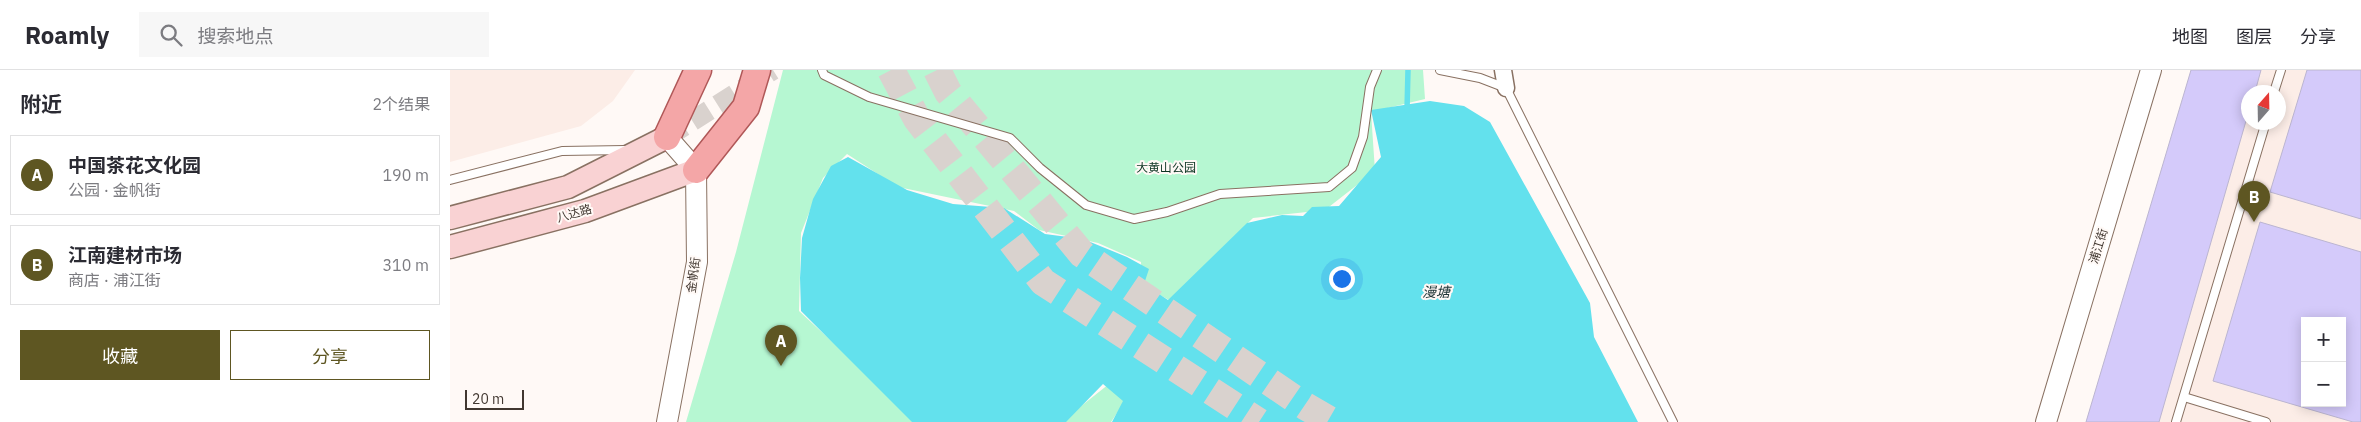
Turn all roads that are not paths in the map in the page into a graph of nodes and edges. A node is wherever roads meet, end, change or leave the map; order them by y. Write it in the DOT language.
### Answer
graph roads {
  1 [pos="698,70"];
  2 [pos="757,70"];
  3 [pos="822,70"];
  4 [pos="1378,70"];
  5 [pos="1440,70"];
  6 [pos="1503,70"];
  7 [pos="2151,70"];
  8 [pos="2281,70"];
  9 [pos="2276,85"];
  10 [pos="1506,88"];
  11 [pos="2264,130"];
  12 [pos="666,137"];
  13 [pos="640,150"];
  14 [pos="696,170"];
  15 [pos="450,180"];
  16 [pos="450,218"];
  17 [pos="450,247"];
  18 [pos="2184,397"];
  19 [pos="666,422"];
  20 [pos="1673,422"];
  21 [pos="2046,422"];
  22 [pos="2176,422"];
  23 [pos="2266,422"];
  1 -- 12 [label="main road"];
  2 -- 14 [label="main road"];
  3 -- 4 [label="lane"];
  5 -- 10 [label="lane"];
  6 -- 10 [label="street"];
  7 -- 21 [label="street, 浦江街"];
  8 -- 9 [label="lane"];
  10 -- 20 [label="lane"];
  11 -- 18 [label="lane"];
  12 -- 13 [label="main road"];
  12 -- 14 [label="street"];
  13 -- 15 [label="lane"];
  13 -- 16 [label="main road"];
  14 -- 17 [label="main road, 八达路"];
  14 -- 19 [label="street, 金帆街"];
  18 -- 22 [label="lane"];
  18 -- 23 [label="lane"];
}
